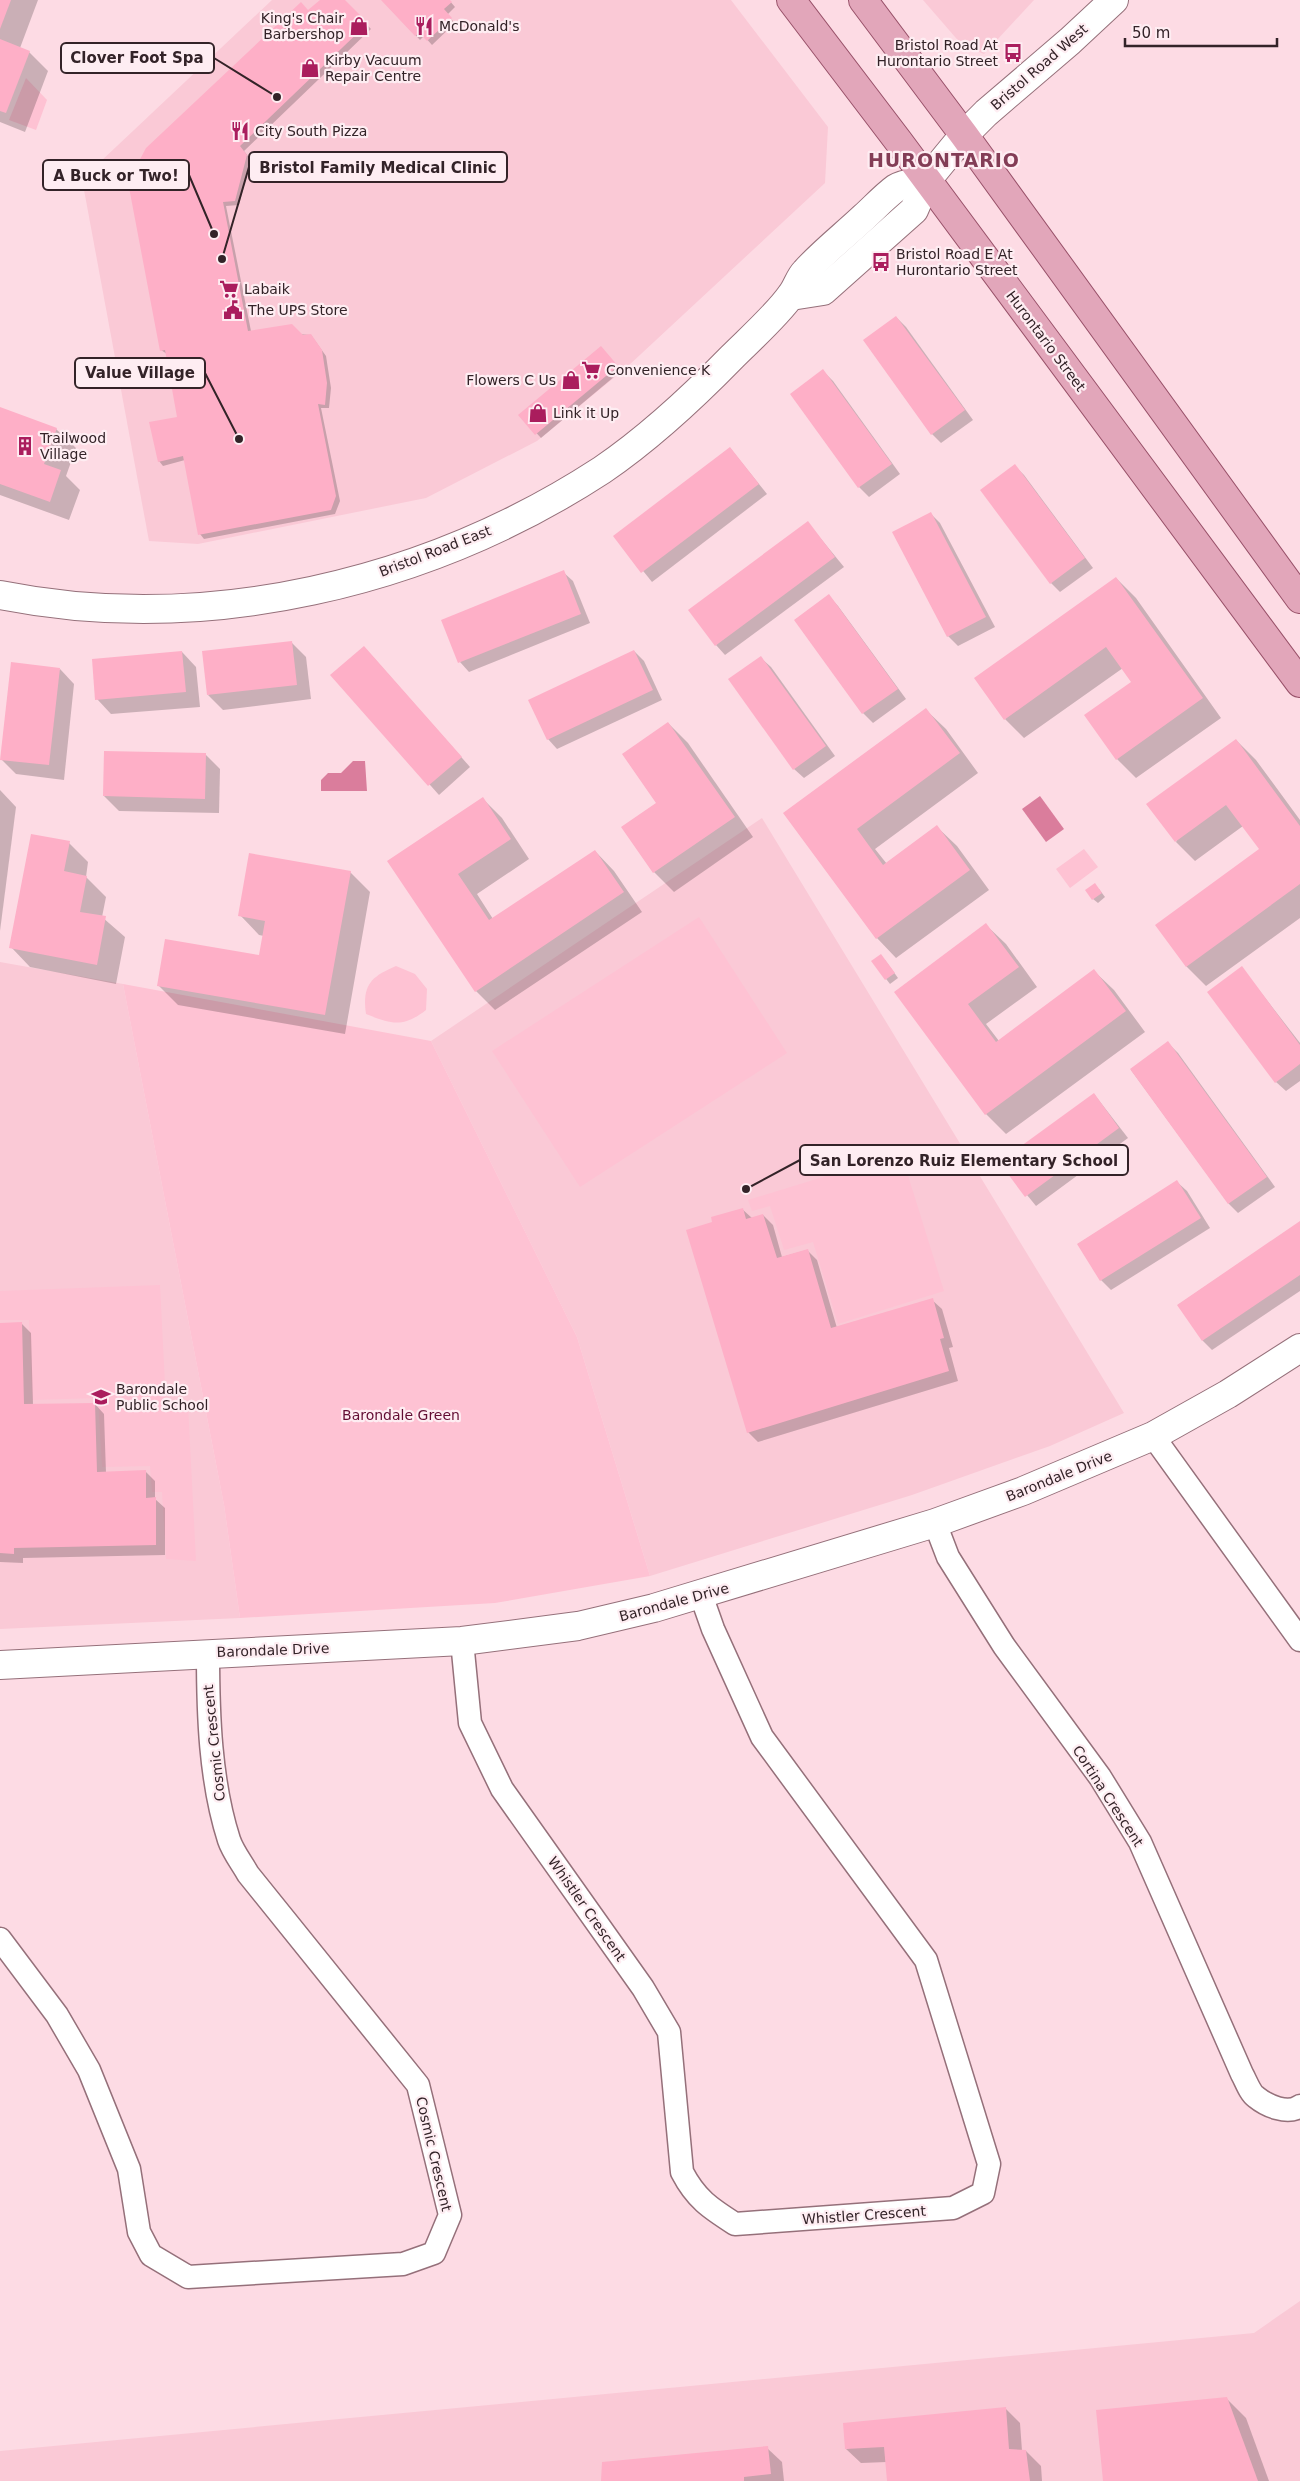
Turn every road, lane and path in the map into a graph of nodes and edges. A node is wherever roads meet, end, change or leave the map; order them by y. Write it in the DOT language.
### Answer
graph roads {
  1 [pos="792,0"];
  2 [pos="863,0"];
  3 [pos="1114,0"];
  4 [pos="964,135"];
  5 [pos="927,180"];
  6 [pos="0,595"];
  7 [pos="1300,599"];
  8 [pos="1300,683"];
  9 [pos="1300,1348"];
  10 [pos="1153,1436"];
  11 [pos="935,1523"];
  12 [pos="701,1595"];
  13 [pos="1300,1640"];
  14 [pos="462,1642"];
  15 [pos="208,1653"];
  16 [pos="0,1665"];
  17 [pos="0,1939"];
  18 [pos="1300,2106"];
  1 -- 5 [label="main road, Hurontario Street"];
  2 -- 4 [label="main road"];
  3 -- 4 [label="street, Bristol Road West"];
  4 -- 5 [label="street, Bristol Road West"];
  4 -- 7 [label="main road"];
  5 -- 6 [label="street, Bristol Road East"];
  5 -- 8 [label="main road, Hurontario Street"];
  9 -- 10 [label="street, Barondale Drive"];
  10 -- 11 [label="street, Barondale Drive"];
  10 -- 13 [label="street"];
  11 -- 12 [label="street, Barondale Drive"];
  11 -- 18 [label="street, Cortina Crescent"];
  12 -- 14 [label="street, Barondale Drive"];
  12 -- 14 [label="street, Whistler Crescent"];
  14 -- 15 [label="street, Barondale Drive"];
  15 -- 16 [label="street, Barondale Drive"];
  15 -- 17 [label="street, Cosmic Crescent"];
}
